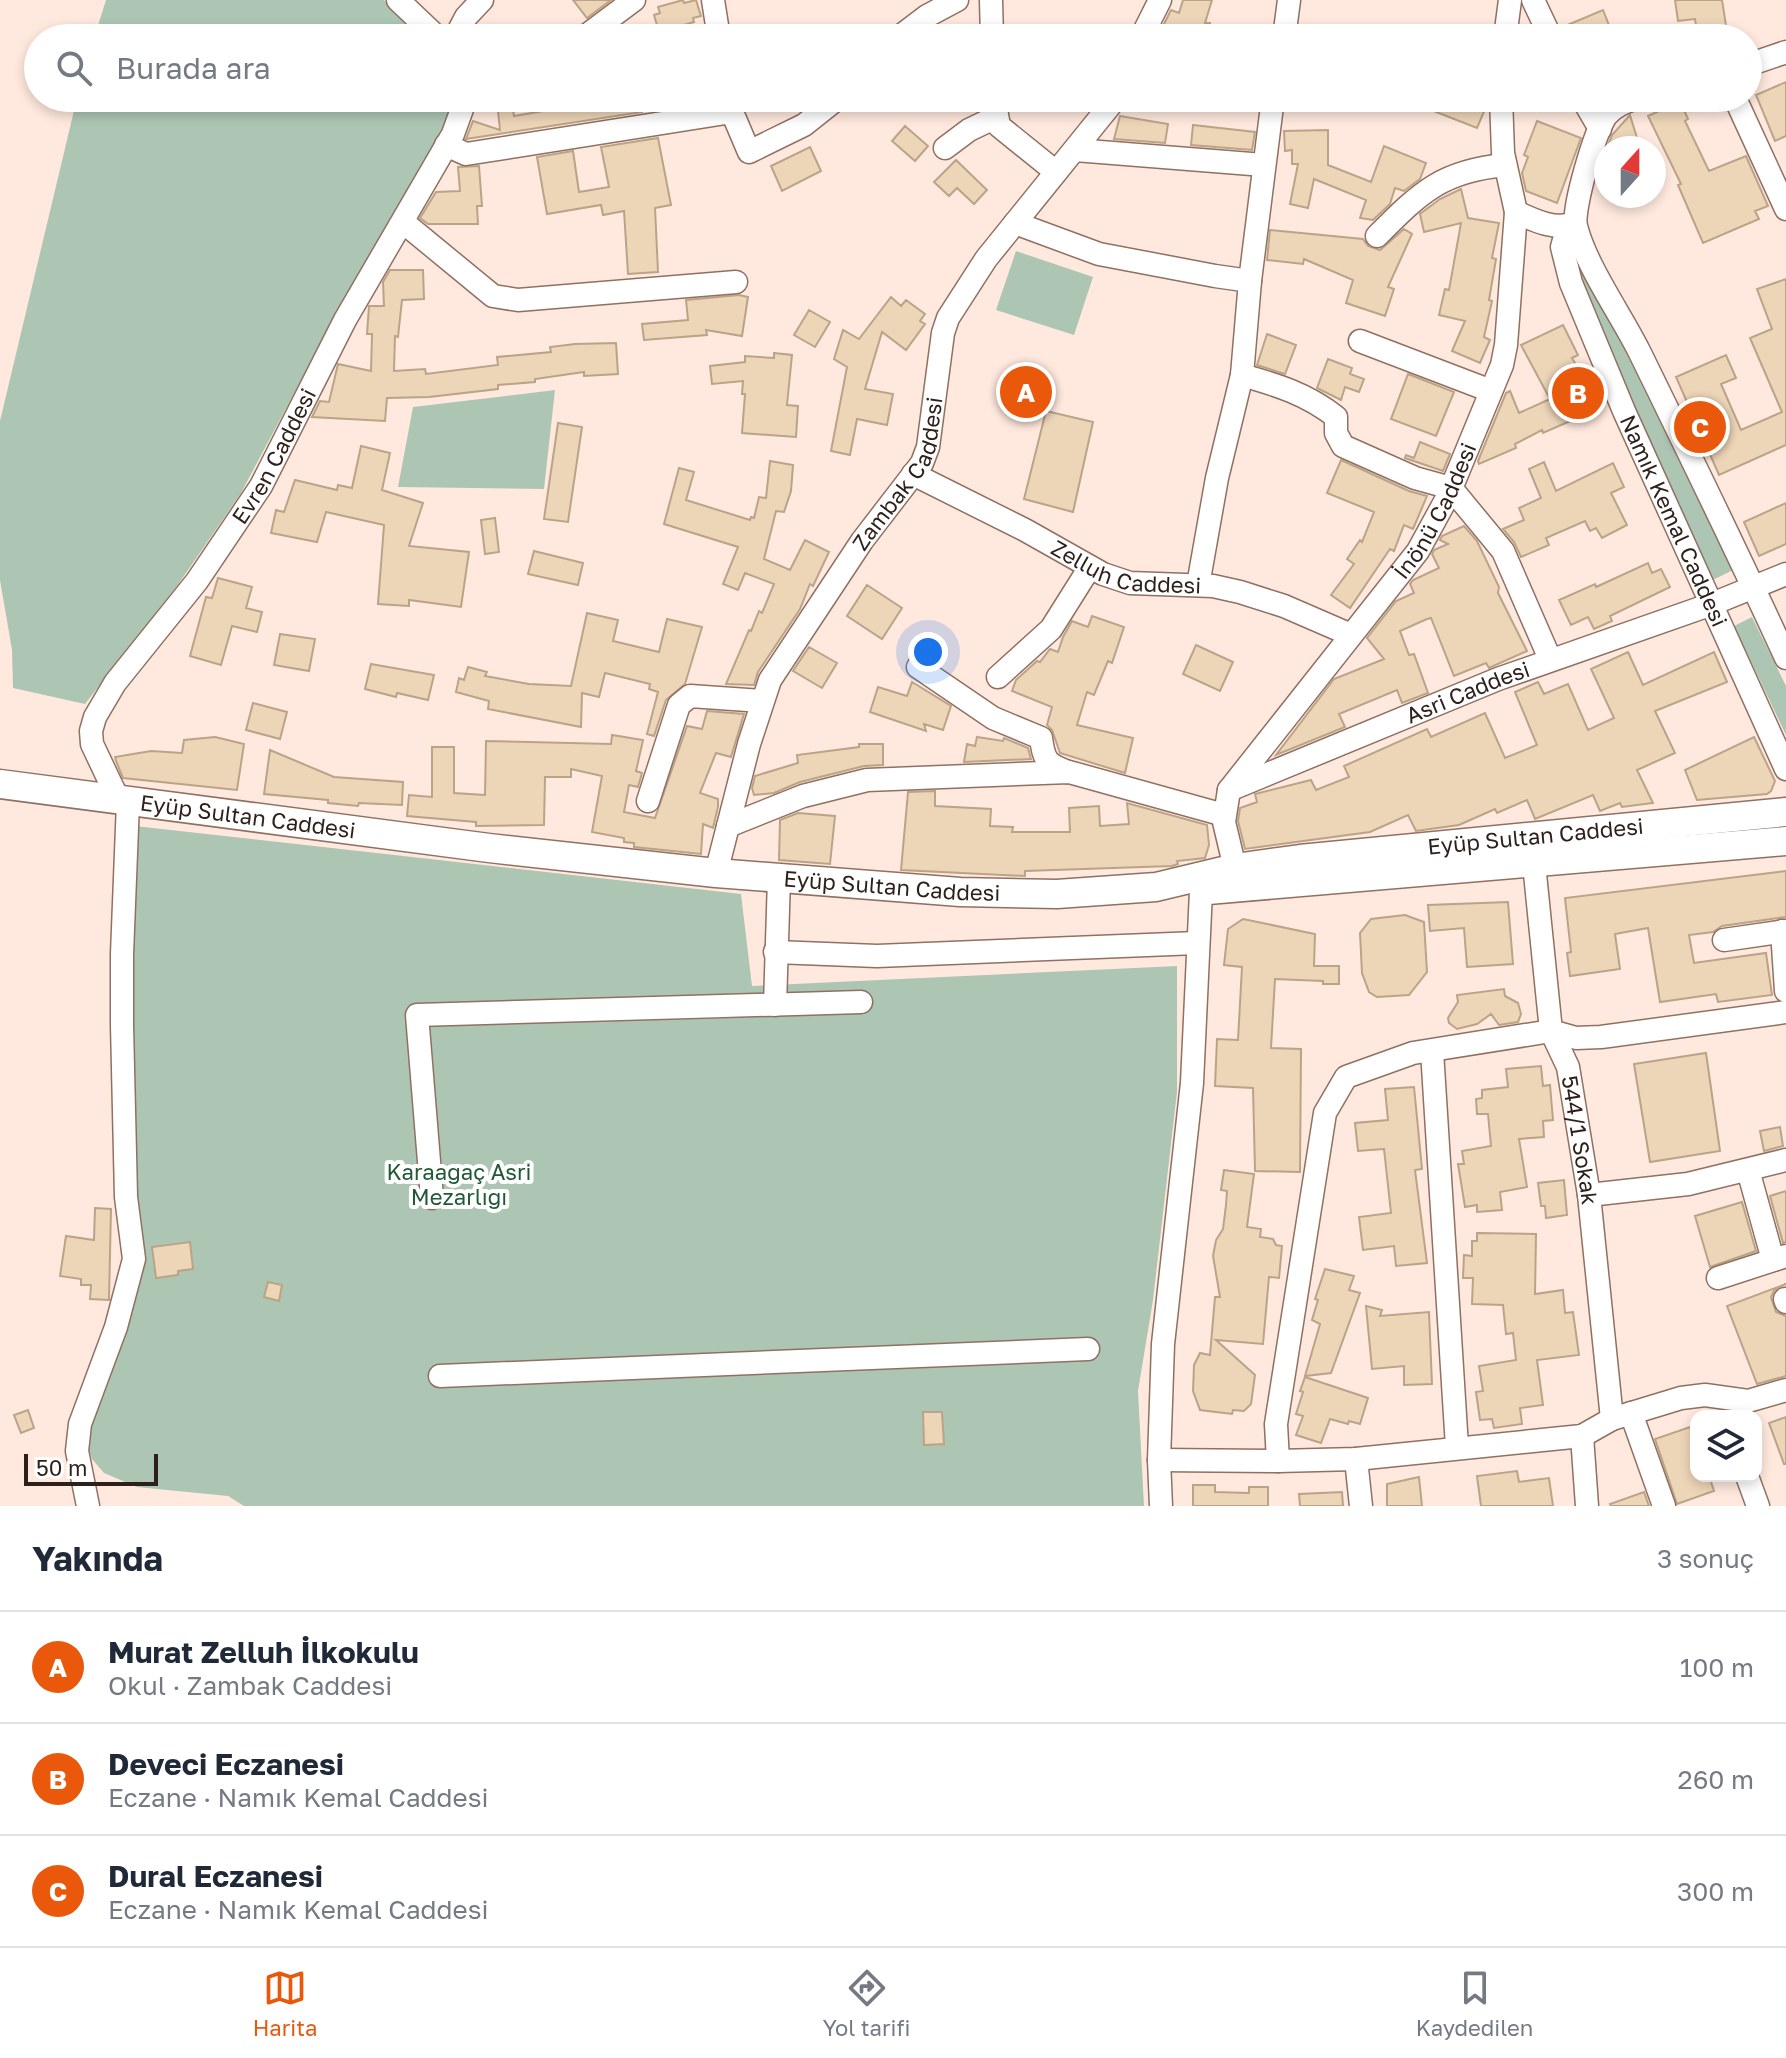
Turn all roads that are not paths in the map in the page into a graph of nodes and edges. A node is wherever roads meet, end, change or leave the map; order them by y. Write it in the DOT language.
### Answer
graph roads {
  1 [pos="398,0"];
  2 [pos="482,0"];
  3 [pos="634,0"];
  4 [pos="713,0"];
  5 [pos="957,0"];
  6 [pos="991,0"];
  7 [pos="1160,0"];
  8 [pos="1289,0"];
  9 [pos="1510,0"];
  10 [pos="1533,0"];
  11 [pos="423,24"];
  12 [pos="462,24"];
  13 [pos="602,24"];
  14 [pos="717,24"];
  15 [pos="916,24"];
  16 [pos="992,24"];
  17 [pos="1148,24"];
  18 [pos="1286,24"];
  19 [pos="1507,24"];
  20 [pos="1544,24"];
  21 [pos="1786,52"];
  22 [pos="1762,60"];
  23 [pos="462,112"];
  24 [pos="732,112"];
  25 [pos="734,112"];
  26 [pos="820,112"];
  27 [pos="989,112"];
  28 [pos="996,112"];
  29 [pos="1105,112"];
  30 [pos="1271,112"];
  31 [pos="1502,112"];
  32 [pos="1590,112"];
  33 [pos="1609,112"];
  34 [pos="1741,112"];
  35 [pos="1600,129"];
  36 [pos="446,145"];
  37 [pos="945,148"];
  38 [pos="1075,150"];
  39 [pos="1264,165"];
  40 [pos="1505,165"];
  41 [pos="1056,172"];
  42 [pos="1786,209"];
  43 [pos="1516,212"];
  44 [pos="403,222"];
  45 [pos="1015,223"];
  46 [pos="1572,224"];
  47 [pos="1377,236"];
  48 [pos="1250,281"];
  49 [pos="736,282"];
  50 [pos="1360,341"];
  51 [pos="1242,375"];
  52 [pos="1491,391"];
  53 [pos="913,474"];
  54 [pos="1451,488"];
  55 [pos="1090,567"];
  56 [pos="1786,574"];
  57 [pos="1198,585"];
  58 [pos="1754,588"];
  59 [pos="1712,604"];
  60 [pos="1351,635"];
  61 [pos="1786,658"];
  62 [pos="1550,659"];
  63 [pos="918,667"];
  64 [pos="998,677"];
  65 [pos="762,701"];
  66 [pos="1786,769"];
  67 [pos="1069,772"];
  68 [pos="0,784"];
  69 [pos="1229,790"];
  70 [pos="124,801"];
  71 [pos="648,801"];
  72 [pos="1786,812"];
  73 [pos="1224,815"];
  74 [pos="728,826"];
  75 [pos="1786,841"];
  76 [pos="1534,864"];
  77 [pos="1235,868"];
  78 [pos="716,873"];
  79 [pos="779,878"];
  80 [pos="1156,887"];
  81 [pos="1201,891"];
  82 [pos="1784,931"];
  83 [pos="1724,940"];
  84 [pos="1197,943"];
  85 [pos="775,952"];
  86 [pos="1786,991"];
  87 [pos="861,1002"];
  88 [pos="775,1005"];
  89 [pos="1786,1012"];
  90 [pos="1551,1031"];
  91 [pos="1432,1051"];
  92 [pos="1786,1160"];
  93 [pos="1748,1170"];
  94 [pos="1589,1195"];
  95 [pos="432,1198"];
  96 [pos="1780,1258"];
  97 [pos="1718,1278"];
  98 [pos="1088,1349"];
  99 [pos="440,1376"];
  100 [pos="1786,1390"];
  101 [pos="1722,1406"];
  102 [pos="1621,1416"];
  103 [pos="1582,1436"];
  104 [pos="1457,1447"];
  105 [pos="1356,1459"];
  106 [pos="1159,1460"];
  107 [pos="1278,1461"];
  108 [pos="1749,1482"];
  109 [pos="88,1506"];
  110 [pos="1161,1506"];
  111 [pos="1361,1506"];
  112 [pos="1587,1506"];
  113 [pos="1664,1506"];
  114 [pos="1758,1506"];
  1 -- 11 [label="street"];
  2 -- 12 [label="street"];
  3 -- 13 [label="street"];
  4 -- 14 [label="street"];
  5 -- 15 [label="street"];
  6 -- 16 [label="street"];
  7 -- 17 [label="street"];
  8 -- 18 [label="street"];
  9 -- 19 [label="street"];
  10 -- 20 [label="street"];
  21 -- 22 [label="street"];
  23 -- 36 [label="street, Evren Caddesi"];
  24 -- 36 [label="street"];
  25 -- 26 [label="street"];
  27 -- 37 [label="street"];
  28 -- 41 [label="street"];
  29 -- 38 [label="street, Zambak Caddesi"];
  30 -- 39 [label="street"];
  31 -- 40 [label="street, İnönü Caddesi"];
  32 -- 35 [label="street"];
  33 -- 35 [label="street, Namık Kemal Caddesi"];
  34 -- 42 [label="street"];
  35 -- 46 [label="street, Namık Kemal Caddesi"];
  36 -- 44 [label="street, Evren Caddesi"];
  38 -- 39 [label="street"];
  38 -- 41 [label="street, Zambak Caddesi"];
  39 -- 48 [label="street"];
  40 -- 43 [label="street, İnönü Caddesi"];
  40 -- 47 [label="street"];
  41 -- 45 [label="street, Zambak Caddesi"];
  43 -- 46 [label="street"];
  43 -- 52 [label="street, İnönü Caddesi"];
  44 -- 49 [label="street"];
  44 -- 70 [label="street, Evren Caddesi"];
  45 -- 48 [label="street"];
  45 -- 53 [label="street, Zambak Caddesi"];
  46 -- 58 [label="street"];
  46 -- 59 [label="street, Namık Kemal Caddesi"];
  48 -- 51 [label="street"];
  50 -- 52 [label="street"];
  51 -- 54 [label="street"];
  51 -- 57 [label="street"];
  52 -- 54 [label="street, İnönü Caddesi"];
  53 -- 55 [label="street, Zelluh Caddesi"];
  53 -- 65 [label="street, Zambak Caddesi"];
  54 -- 60 [label="street, İnönü Caddesi"];
  54 -- 62 [label="street"];
  55 -- 57 [label="street, Zelluh Caddesi"];
  55 -- 64 [label="street"];
  56 -- 58 [label="street, Asri Caddesi"];
  57 -- 60 [label="street, Zelluh Caddesi"];
  58 -- 59 [label="street, Asri Caddesi"];
  58 -- 61 [label="street"];
  59 -- 62 [label="street, Asri Caddesi"];
  59 -- 66 [label="street, Namık Kemal Caddesi"];
  60 -- 69 [label="street, İnönü Caddesi"];
  62 -- 69 [label="street, Asri Caddesi"];
  63 -- 67 [label="street"];
  65 -- 71 [label="street"];
  65 -- 74 [label="street, Zambak Caddesi"];
  67 -- 73 [label="street"];
  67 -- 74 [label="street"];
  68 -- 70 [label="main road, Eyüp Sultan Caddesi"];
  69 -- 73 [label="street, İnönü Caddesi"];
  70 -- 78 [label="main road, Eyüp Sultan Caddesi"];
  70 -- 109 [label="street"];
  72 -- 77 [label="main road, Eyüp Sultan Caddesi"];
  73 -- 77 [label="street, İnönü Caddesi"];
  74 -- 78 [label="street, Zambak Caddesi"];
  75 -- 76 [label="main road"];
  76 -- 81 [label="main road"];
  76 -- 90 [label="street, 544/1 Sokak"];
  77 -- 80 [label="main road, Eyüp Sultan Caddesi"];
  78 -- 79 [label="main road, Eyüp Sultan Caddesi"];
  79 -- 80 [label="main road, Eyüp Sultan Caddesi"];
  79 -- 85 [label="street"];
  80 -- 81 [label="main road"];
  81 -- 84 [label="street"];
  82 -- 83 [label="street"];
  82 -- 86 [label="street"];
  84 -- 85 [label="street"];
  84 -- 106 [label="street"];
  85 -- 88 [label="street"];
  87 -- 88 [label="street"];
  88 -- 95 [label="street"];
  89 -- 90 [label="street"];
  90 -- 91 [label="street"];
  90 -- 94 [label="street, 544/1 Sokak"];
  91 -- 104 [label="street"];
  91 -- 107 [label="street"];
  92 -- 93 [label="street"];
  93 -- 94 [label="street"];
  93 -- 96 [label="street"];
  94 -- 102 [label="street, 544/1 Sokak"];
  96 -- 97 [label="street"];
  98 -- 99 [label="street"];
  100 -- 101 [label="street"];
  101 -- 102 [label="street"];
  102 -- 103 [label="street"];
  102 -- 113 [label="street, 544/1 Sokak"];
  103 -- 104 [label="street"];
  103 -- 112 [label="street"];
  104 -- 105 [label="street"];
  105 -- 107 [label="street"];
  105 -- 111 [label="street"];
  106 -- 107 [label="street"];
  106 -- 110 [label="street"];
  108 -- 114 [label="street"];
}
